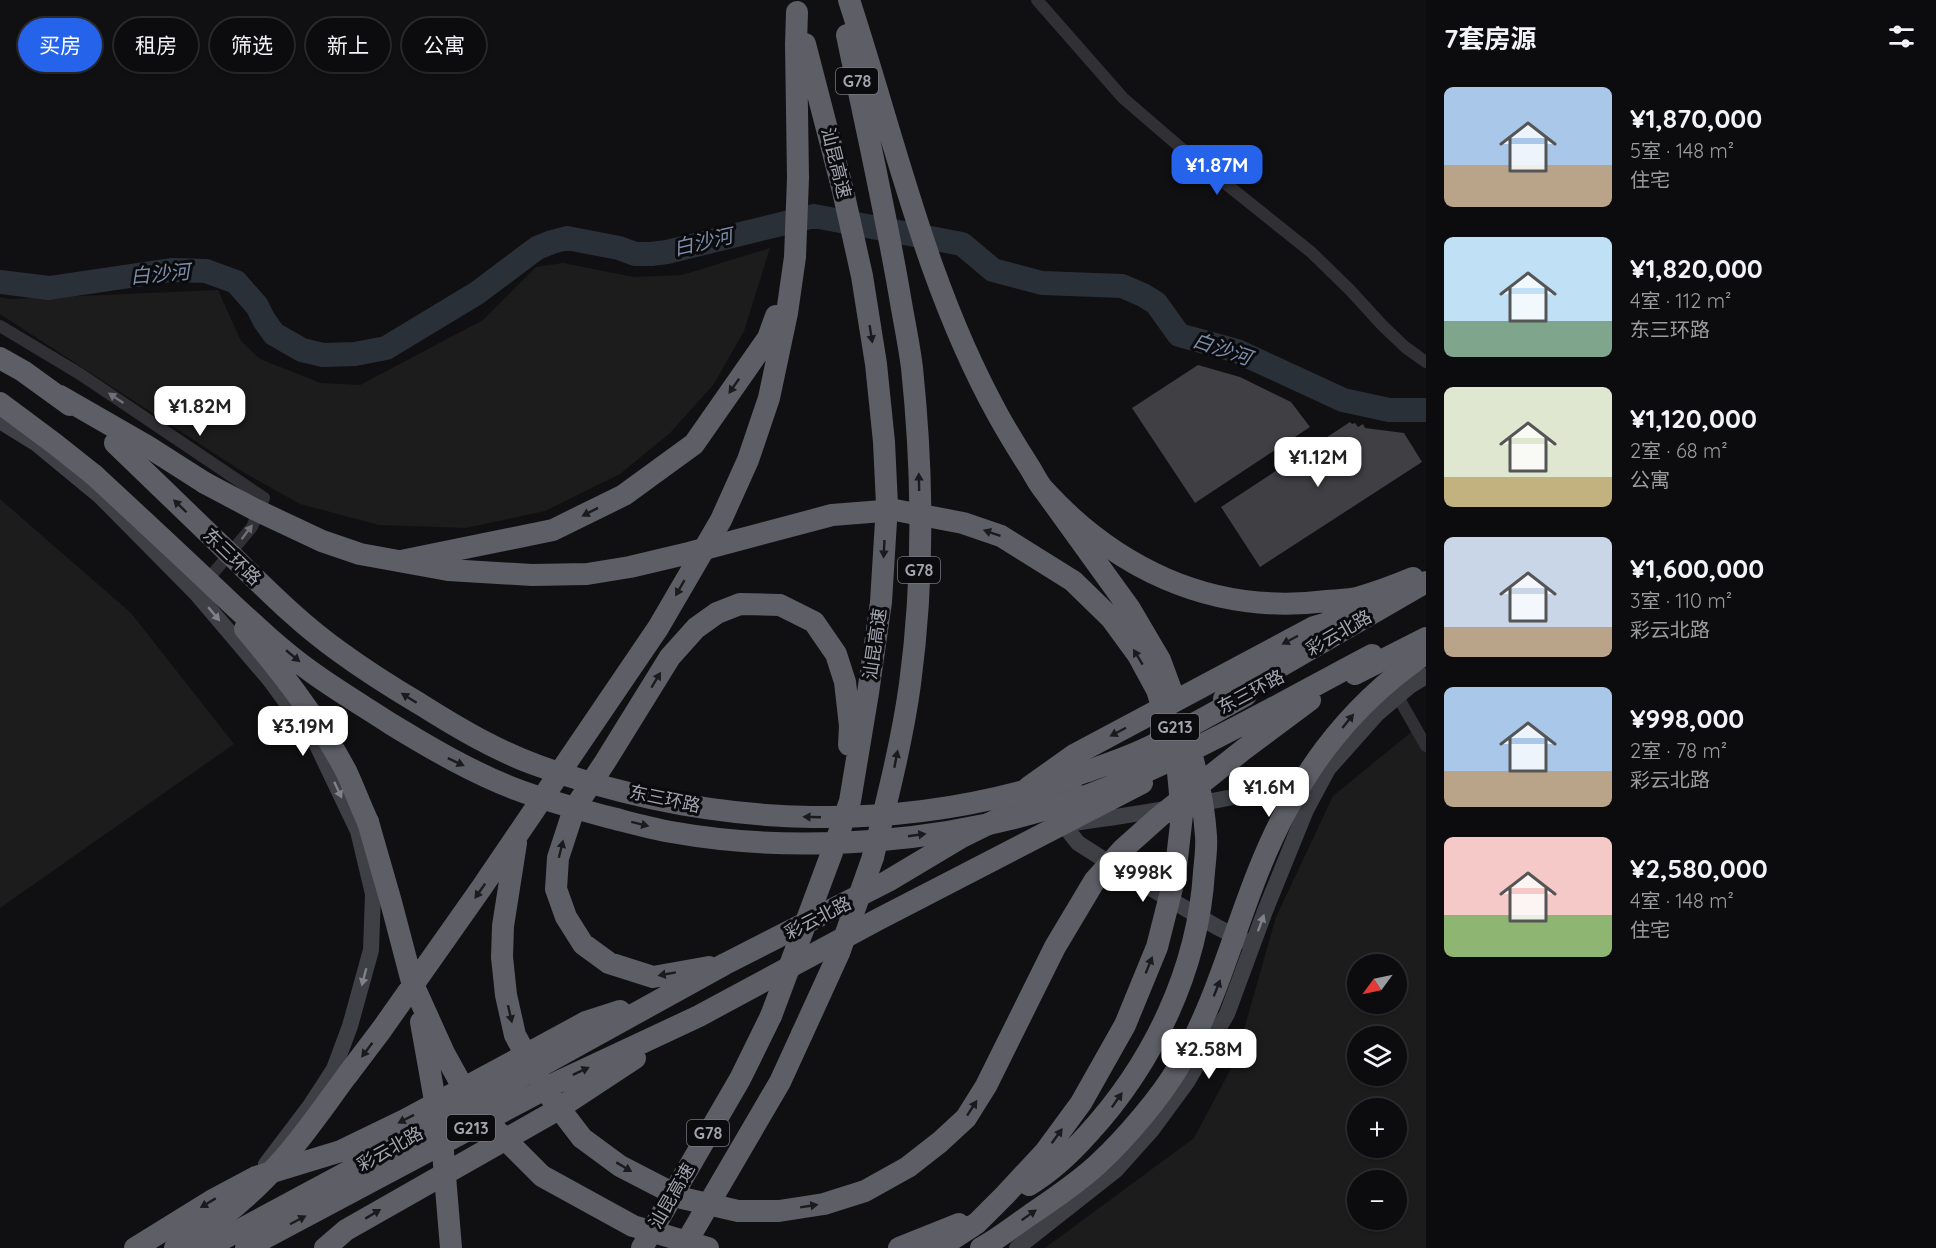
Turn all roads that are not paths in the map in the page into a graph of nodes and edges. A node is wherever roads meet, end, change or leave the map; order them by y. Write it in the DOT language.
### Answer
graph roads {
  1 [pos="840,0"];
  2 [pos="849,0"];
  3 [pos="1038,1"];
  4 [pos="796,6"];
  5 [pos="793,269"];
  6 [pos="0,326"];
  7 [pos="0,358"];
  8 [pos="1426,362"];
  9 [pos="60,396"];
  10 [pos="0,403"];
  11 [pos="0,422"];
  12 [pos="1044,490"];
  13 [pos="398,561"];
  14 [pos="190,564"];
  15 [pos="1426,574"];
  16 [pos="1426,582"];
  17 [pos="196,593"];
  18 [pos="1426,597"];
  19 [pos="1426,626"];
  20 [pos="1426,638"];
  21 [pos="1426,653"];
  22 [pos="1372,655"];
  23 [pos="1426,676"];
  24 [pos="1398,697"];
  25 [pos="1426,746"];
  26 [pos="1328,769"];
  27 [pos="1252,795"];
  28 [pos="845,815"];
  29 [pos="1062,824"];
  30 [pos="518,836"];
  31 [pos="1296,836"];
  32 [pos="1253,945"];
  33 [pos="725,964"];
  34 [pos="412,982"];
  35 [pos="667,996"];
  36 [pos="699,1016"];
  37 [pos="256,1177"];
  38 [pos="135,1248"];
  39 [pos="175,1248"];
  40 [pos="206,1248"];
  41 [pos="246,1248"];
  42 [pos="325,1248"];
  43 [pos="451,1248"];
  44 [pos="642,1248"];
  45 [pos="683,1248"];
  46 [pos="708,1248"];
  47 [pos="899,1248"];
  48 [pos="939,1248"];
  49 [pos="981,1248"];
  50 [pos="1017,1248"];
  45 -- 1 [label="highway, 汕昆高速 / G78, one-way, bridge"];
  2 -- 12 [label="highway"];
  3 -- 8 [label="street"];
  4 -- 5 [label="highway"];
  4 -- 28 [label="highway, 汕昆高速 / G78, one-way"];
  5 -- 13 [label="highway, one-way"];
  5 -- 30 [label="highway, one-way"];
  17 -- 6 [label="street, one-way"];
  7 -- 9 [label="highway, 东三环路"];
  9 -- 13 [label="highway, bridge"];
  18 -- 9 [label="highway, 东三环路, one-way, bridge"];
  10 -- 14 [label="highway, 东三环路, bridge"];
  11 -- 17 [label="street"];
  12 -- 15 [label="highway, bridge"];
  47 -- 12 [label="highway, one-way, bridge"];
  48 -- 13 [label="highway, one-way, bridge"];
  14 -- 22 [label="highway, 东三环路, one-way, bridge"];
  14 -- 34 [label="highway, bridge"];
  16 -- 33 [label="highway, 彩云北路 / G213, one-way"];
  17 -- 37 [label="street, one-way"];
  19 -- 22 [label="highway"];
  20 -- 29 [label="highway, 彩云北路"];
  49 -- 21 [label="highway, one-way, bridge"];
  30 -- 22 [label="highway, one-way, bridge"];
  23 -- 24 [label="street, G213"];
  24 -- 25 [label="street"];
  24 -- 26 [label="street, G213"];
  26 -- 27 [label="street, G213"];
  26 -- 31 [label="street"];
  27 -- 29 [label="street, G213"];
  27 -- 31 [label="street"];
  33 -- 28 [label="highway, one-way"];
  28 -- 44 [label="highway, 汕昆高速 / G78, bridge"];
  29 -- 32 [label="street"];
  29 -- 36 [label="highway, 彩云北路 / G213"];
  30 -- 39 [label="highway, one-way, bridge"];
  32 -- 31 [label="street, one-way"];
  32 -- 50 [label="street"];
  33 -- 35 [label="highway, 彩云北路 / G213"];
  34 -- 43 [label="highway, bridge"];
  34 -- 46 [label="highway, bridge"];
  35 -- 37 [label="highway, one-way"];
  35 -- 40 [label="highway, 彩云北路 / G213"];
  41 -- 36 [label="highway, 彩云北路 / G213, one-way"];
  42 -- 36 [label="highway, one-way"];
  37 -- 38 [label="highway, one-way"];
}
